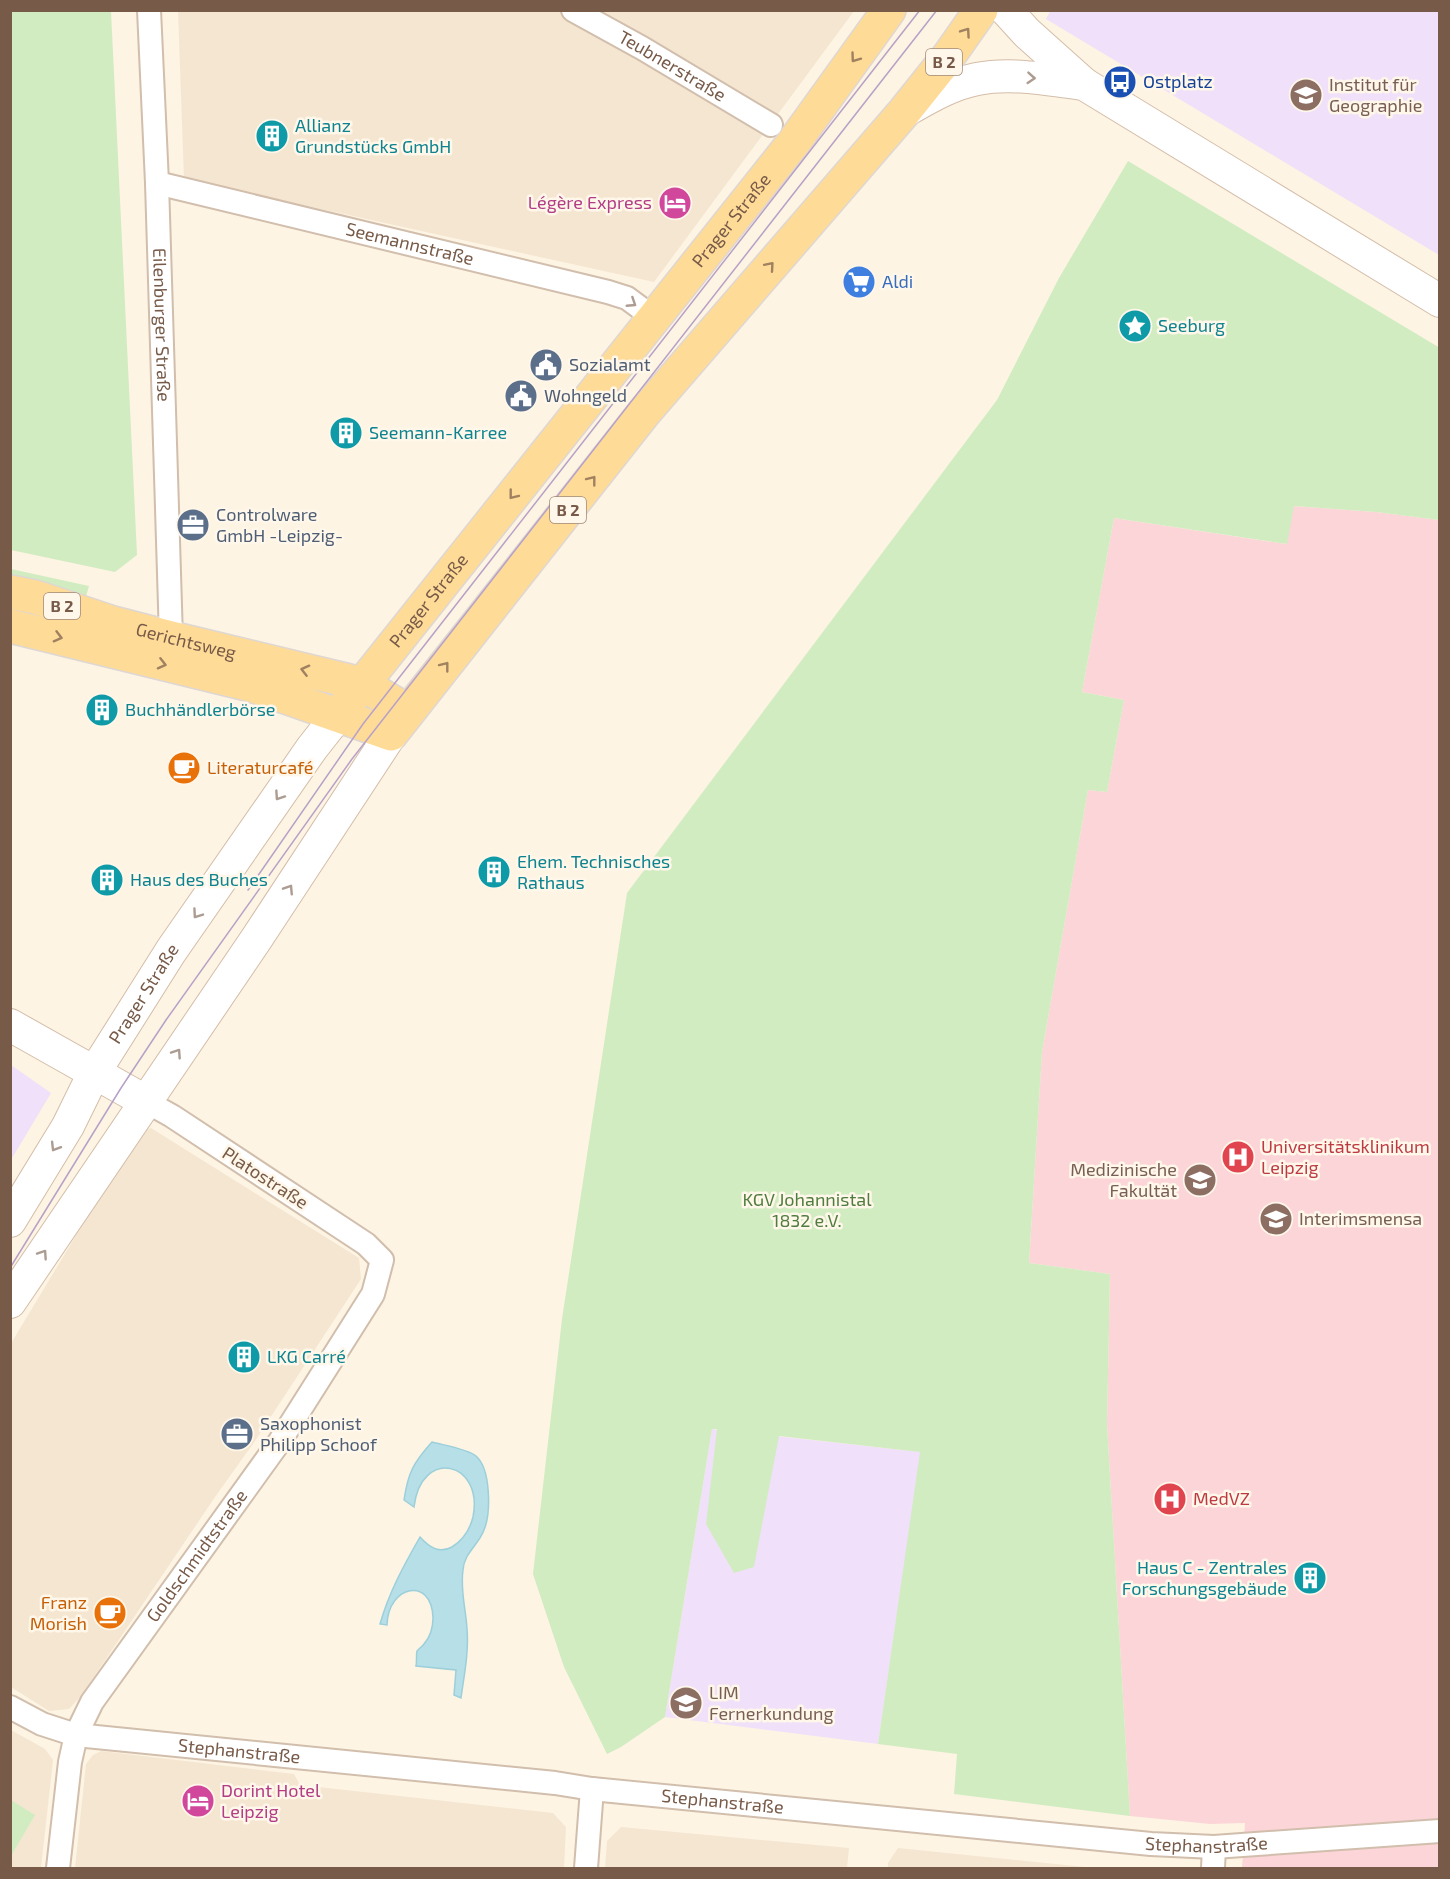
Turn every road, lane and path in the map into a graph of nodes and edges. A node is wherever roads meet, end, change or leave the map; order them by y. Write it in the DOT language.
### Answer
graph roads {
  1 [pos="149,10"];
  2 [pos="573,10"];
  3 [pos="889,10"];
  4 [pos="981,10"];
  5 [pos="1006,10"];
  6 [pos="1084,84"];
  7 [pos="904,112"];
  8 [pos="771,125"];
  9 [pos="158,183"];
  10 [pos="1440,301"];
  11 [pos="654,318"];
  12 [pos="10,592"];
  13 [pos="10,626"];
  14 [pos="171,638"];
  15 [pos="362,684"];
  16 [pos="338,715"];
  17 [pos="399,722"];
  18 [pos="10,1024"];
  19 [pos="94,1073"];
  20 [pos="145,1101"];
  21 [pos="10,1221"];
  22 [pos="382,1260"];
  23 [pos="10,1302"];
  24 [pos="10,1707"];
  25 [pos="76,1735"];
  26 [pos="592,1789"];
  27 [pos="1440,1831"];
  28 [pos="1214,1858"];
  29 [pos="58,1869"];
  30 [pos="586,1869"];
  1 -- 9 [label="street, Eilenburger Straße"];
  2 -- 8 [label="street, Teubnerstraße"];
  3 -- 11 [label="main road, Prager Straße, one-way"];
  7 -- 4 [label="main road, B 2, one-way"];
  5 -- 6 [label="main road"];
  7 -- 6 [label="main road, one-way"];
  6 -- 10 [label="main road"];
  17 -- 7 [label="main road, B 2, one-way"];
  9 -- 11 [label="street, Seemannstraße, one-way"];
  9 -- 14 [label="street, Eilenburger Straße"];
  11 -- 15 [label="main road, Prager Straße, one-way"];
  12 -- 14 [label="main road, Gerichtsweg / B 2"];
  13 -- 16 [label="main road, Gerichtsweg / B 2, one-way"];
  15 -- 14 [label="main road, Gerichtsweg / B 2, one-way"];
  15 -- 16 [label="main road, Prager Straße"];
  15 -- 17 [label="main road, B 2"];
  16 -- 17 [label="main road, B 2"];
  16 -- 19 [label="main road, Prager Straße, one-way"];
  20 -- 17 [label="main road, one-way"];
  18 -- 19 [label="main road"];
  19 -- 20 [label="main road"];
  19 -- 21 [label="main road, Prager Straße, one-way"];
  20 -- 22 [label="street, Platostraße"];
  23 -- 20 [label="main road, one-way"];
  22 -- 25 [label="street, Goldschmidtstraße"];
  24 -- 25 [label="street, Stephanstraße"];
  25 -- 26 [label="street, Stephanstraße"];
  25 -- 29 [label="street, Goldschmidtstraße"];
  26 -- 28 [label="street, Stephanstraße"];
  26 -- 30 [label="street"];
  27 -- 28 [label="street, Stephanstraße"];
}
